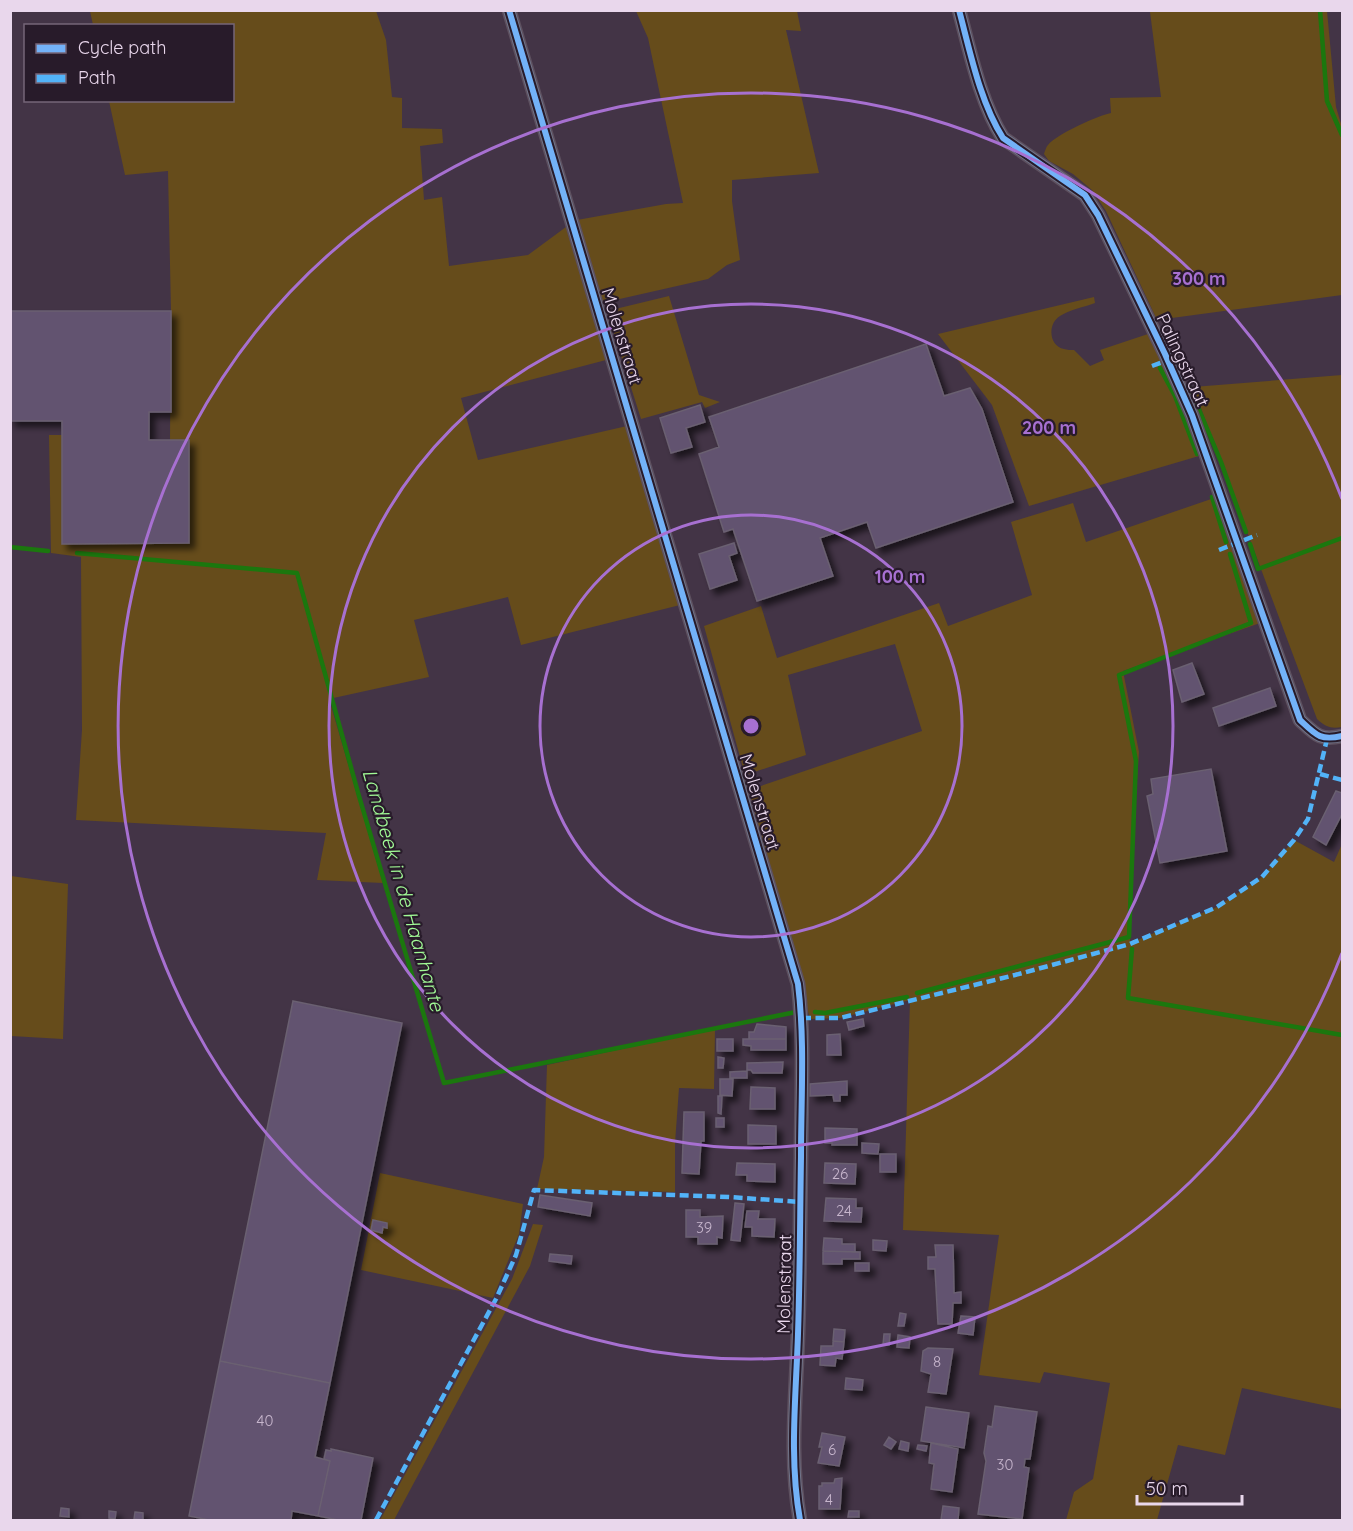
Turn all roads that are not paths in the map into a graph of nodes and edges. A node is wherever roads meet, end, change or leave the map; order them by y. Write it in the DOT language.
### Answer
graph roads {
  1 [pos="509,10"];
  2 [pos="959,10"];
  3 [pos="1342,736"];
  4 [pos="800,1521"];
  1 -- 4 [label="street, Molenstraat"];
  2 -- 3 [label="street, Palingstraat"];
}
